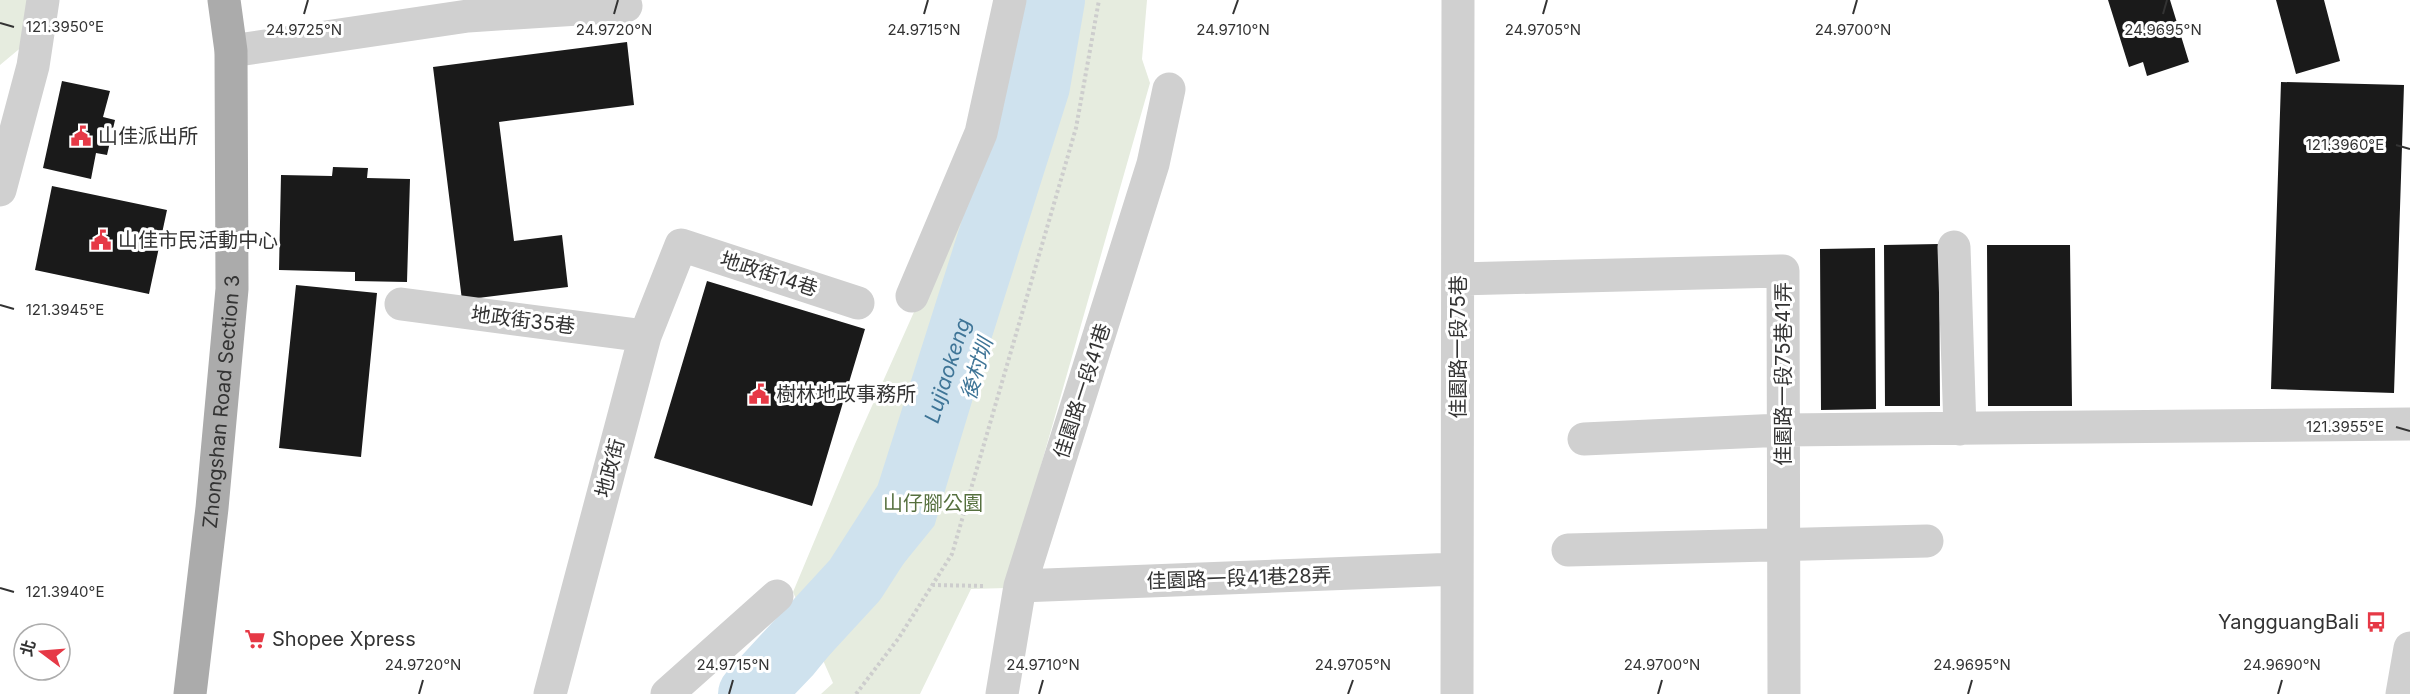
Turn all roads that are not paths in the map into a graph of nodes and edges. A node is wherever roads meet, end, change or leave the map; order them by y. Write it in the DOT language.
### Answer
graph roads {
  1 [pos="43,0"];
  2 [pos="224,0"];
  3 [pos="1010,0"];
  4 [pos="1458,0"];
  5 [pos="626,6"];
  6 [pos="468,8"];
  7 [pos="231,51"];
  8 [pos="1169,89"];
  9 [pos="0,190"];
  10 [pos="681,245"];
  11 [pos="1954,247"];
  12 [pos="1458,279"];
  13 [pos="912,296"];
  14 [pos="858,303"];
  15 [pos="401,304"];
  16 [pos="645,336"];
  17 [pos="2410,424"];
  18 [pos="1960,429"];
  19 [pos="1783,430"];
  20 [pos="1584,438"];
  21 [pos="1927,541"];
  22 [pos="1784,545"];
  23 [pos="1568,550"];
  24 [pos="1457,569"];
  25 [pos="1020,586"];
  26 [pos="777,596"];
  27 [pos="2410,648"];
  28 [pos="190,694"];
  29 [pos="550,694"];
  30 [pos="667,694"];
  31 [pos="1002,694"];
  32 [pos="1457,694"];
  33 [pos="1784,694"];
  34 [pos="2402,694"];
  1 -- 9 [label="street"];
  2 -- 7 [label="main road, Zhongshan Road Section 3"];
  3 -- 13 [label="street"];
  4 -- 12 [label="street, 佳園路一段75巷"];
  5 -- 6 [label="street"];
  6 -- 7 [label="street"];
  7 -- 28 [label="main road, Zhongshan Road Section 3"];
  8 -- 25 [label="street, 佳園路一段41巷"];
  10 -- 14 [label="street, 地政街14巷"];
  10 -- 16 [label="street, 地政街"];
  11 -- 18 [label="street"];
  12 -- 19 [label="street, 佳園路一段75巷41弄"];
  12 -- 24 [label="street, 佳園路一段75巷"];
  15 -- 16 [label="street, 地政街35巷"];
  16 -- 29 [label="street, 地政街"];
  17 -- 18 [label="street"];
  18 -- 19 [label="street"];
  19 -- 20 [label="street"];
  19 -- 22 [label="street, 佳園路一段75巷41弄"];
  21 -- 22 [label="street"];
  22 -- 23 [label="street"];
  22 -- 33 [label="street, 佳園路一段75巷41弄"];
  24 -- 25 [label="street, 佳園路一段41巷28弄"];
  24 -- 32 [label="street, 佳園路一段75巷"];
  25 -- 31 [label="street, 佳園路一段41巷"];
  26 -- 30 [label="street"];
  27 -- 34 [label="street"];
}
